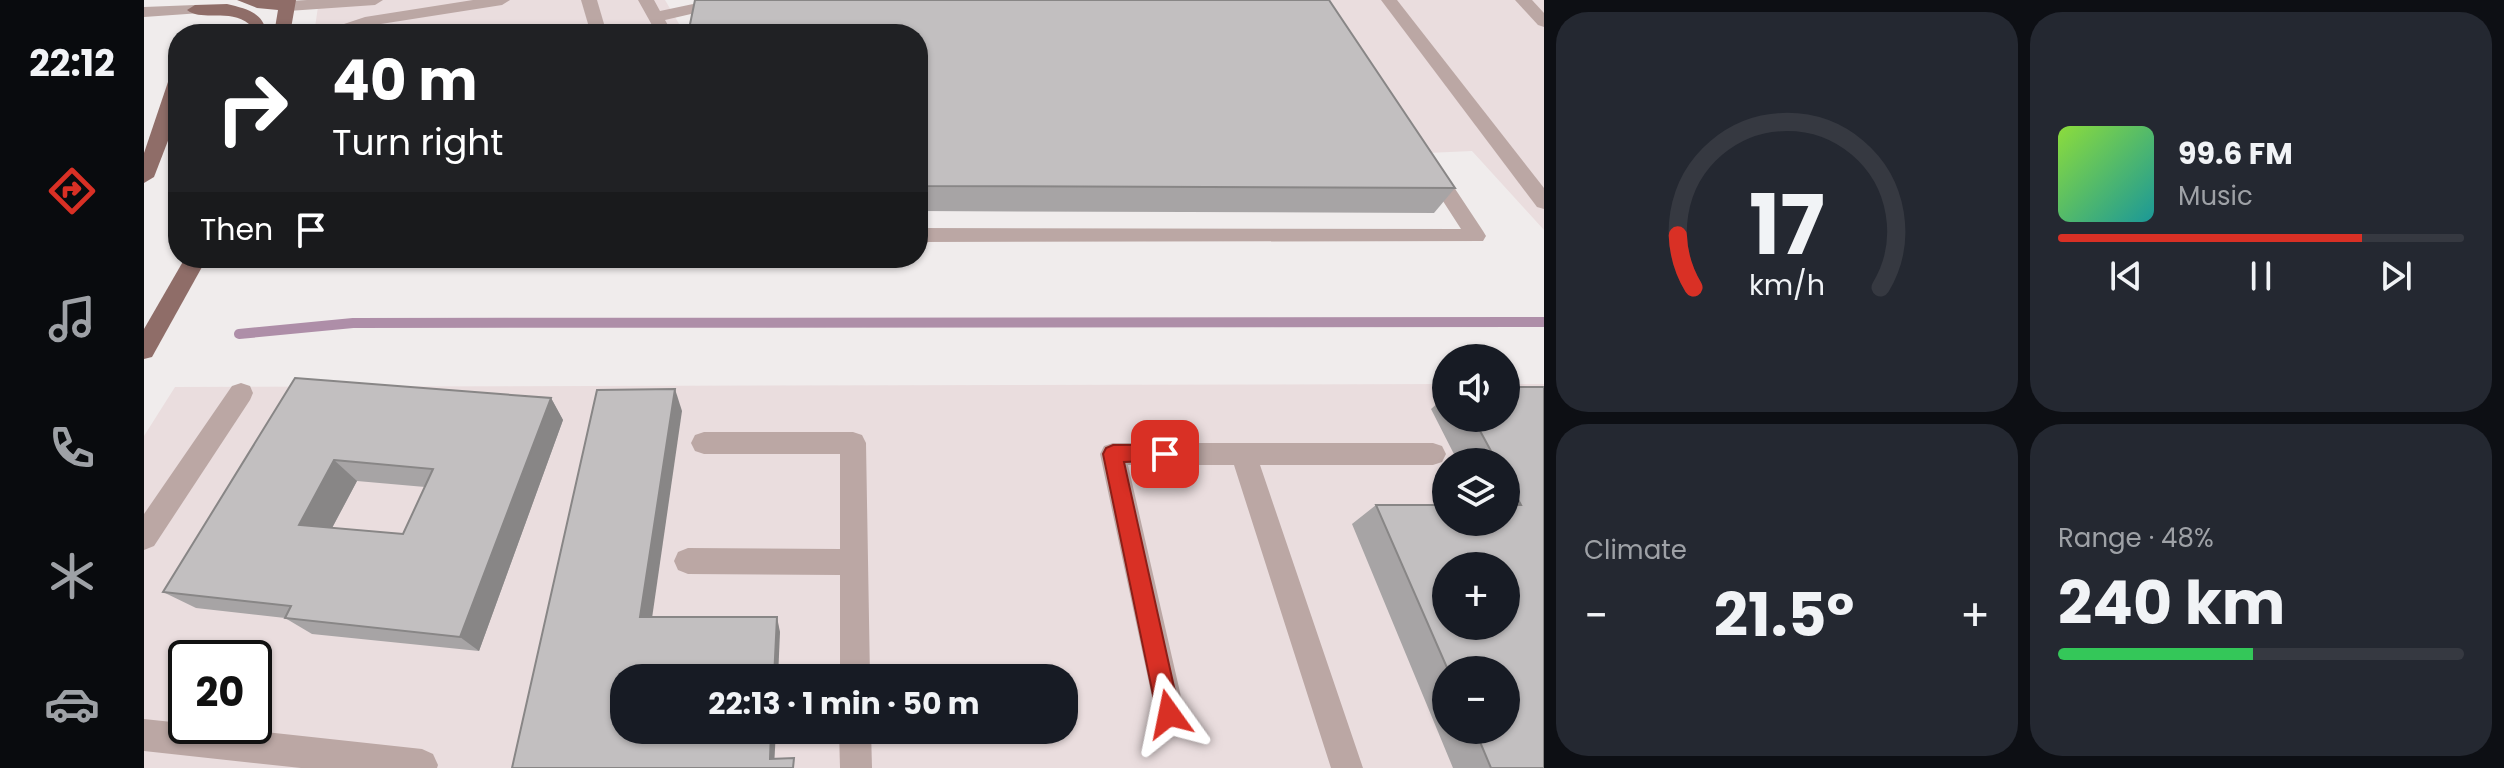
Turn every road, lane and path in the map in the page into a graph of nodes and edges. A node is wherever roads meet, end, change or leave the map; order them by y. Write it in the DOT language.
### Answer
graph roads {
  1 [pos="245,0"];
  2 [pos="375,0"];
  3 [pos="502,0"];
  4 [pos="589,0"];
  5 [pos="646,0"];
  6 [pos="1389,0"];
  7 [pos="1523,0"];
  8 [pos="737,2"];
  9 [pos="288,3"];
  10 [pos="194,11"];
  11 [pos="144,12"];
  12 [pos="657,17"];
  13 [pos="1544,22"];
  14 [pos="257,24"];
  15 [pos="284,24"];
  16 [pos="359,24"];
  17 [pos="596,24"];
  18 [pos="660,24"];
  19 [pos="168,116"];
  20 [pos="1416,144"];
  21 [pos="144,177"];
  22 [pos="1544,202"];
  23 [pos="928,235"];
  24 [pos="190,268"];
  25 [pos="144,350"];
  26 [pos="241,393"];
  27 [pos="704,443"];
  28 [pos="1243,454"];
  29 [pos="1432,454"];
  30 [pos="144,537"];
  31 [pos="688,561"];
  32 [pos="854,562"];
  33 [pos="855,664"];
  34 [pos="1169,714"];
  35 [pos="144,735"];
  36 [pos="855,744"];
  37 [pos="421,768"];
  38 [pos="856,768"];
  39 [pos="1347,768"];
  1 -- 9 [label="main road"];
  2 -- 9 [label="lane"];
  3 -- 16 [label="lane"];
  4 -- 17 [label="lane"];
  5 -- 12 [label="lane"];
  6 -- 22 [label="lane"];
  7 -- 13 [label="lane"];
  8 -- 12 [label="lane"];
  9 -- 15 [label="main road"];
  10 -- 11 [label="lane"];
  10 -- 14 [label="main road"];
  12 -- 18 [label="lane"];
  19 -- 21 [label="main road"];
  20 -- 23 [label="lane"];
  24 -- 25 [label="main road"];
  26 -- 30 [label="lane"];
  27 -- 32 [label="lane"];
  28 -- 29 [label="lane"];
  28 -- 34 [label="lane"];
  28 -- 39 [label="lane"];
  31 -- 32 [label="lane"];
  32 -- 33 [label="lane"];
  35 -- 37 [label="lane"];
  36 -- 38 [label="lane"];
}
